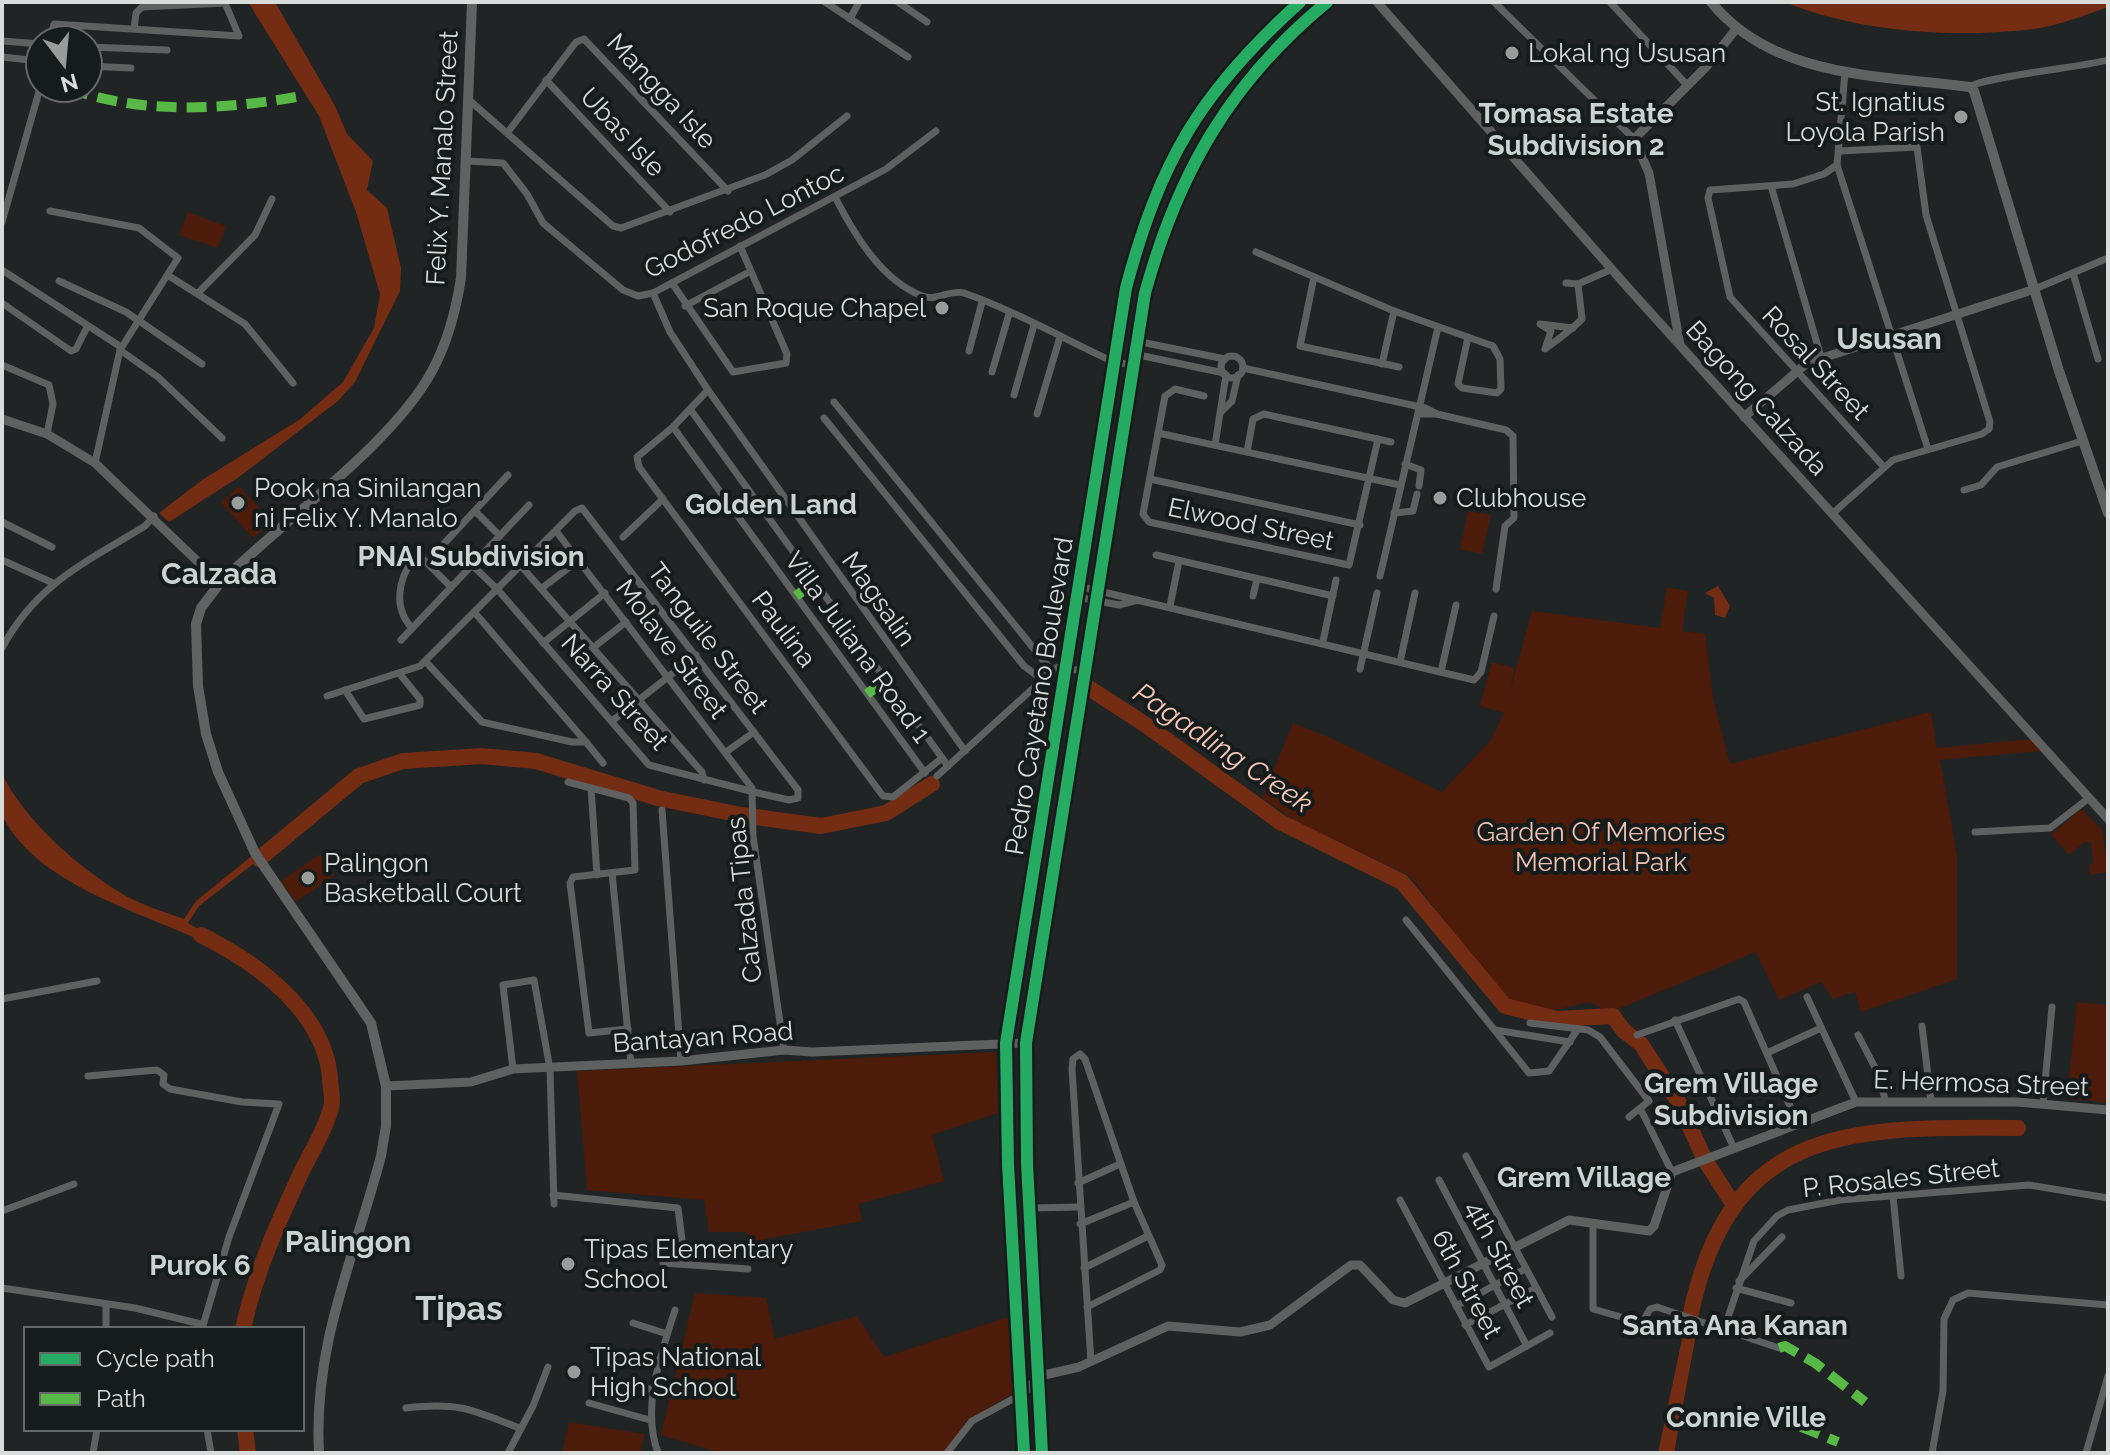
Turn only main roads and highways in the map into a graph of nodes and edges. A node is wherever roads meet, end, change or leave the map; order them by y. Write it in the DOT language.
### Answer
graph roads {
  1 [pos="472,2"];
  2 [pos="1300,2"];
  3 [pos="1327,2"];
  4 [pos="1711,2"];
  5 [pos="2108,513"];
  6 [pos="319,1453"];
  7 [pos="1024,1453"];
  8 [pos="1042,1453"];
  1 -- 6 [label="main road, Felix Y. Manalo Street"];
  2 -- 7 [label="main road, Pedro Cayetano Boulevard"];
  3 -- 8 [label="main road, Pedro Cayetano Boulevard"];
  4 -- 5 [label="main road"];
}
